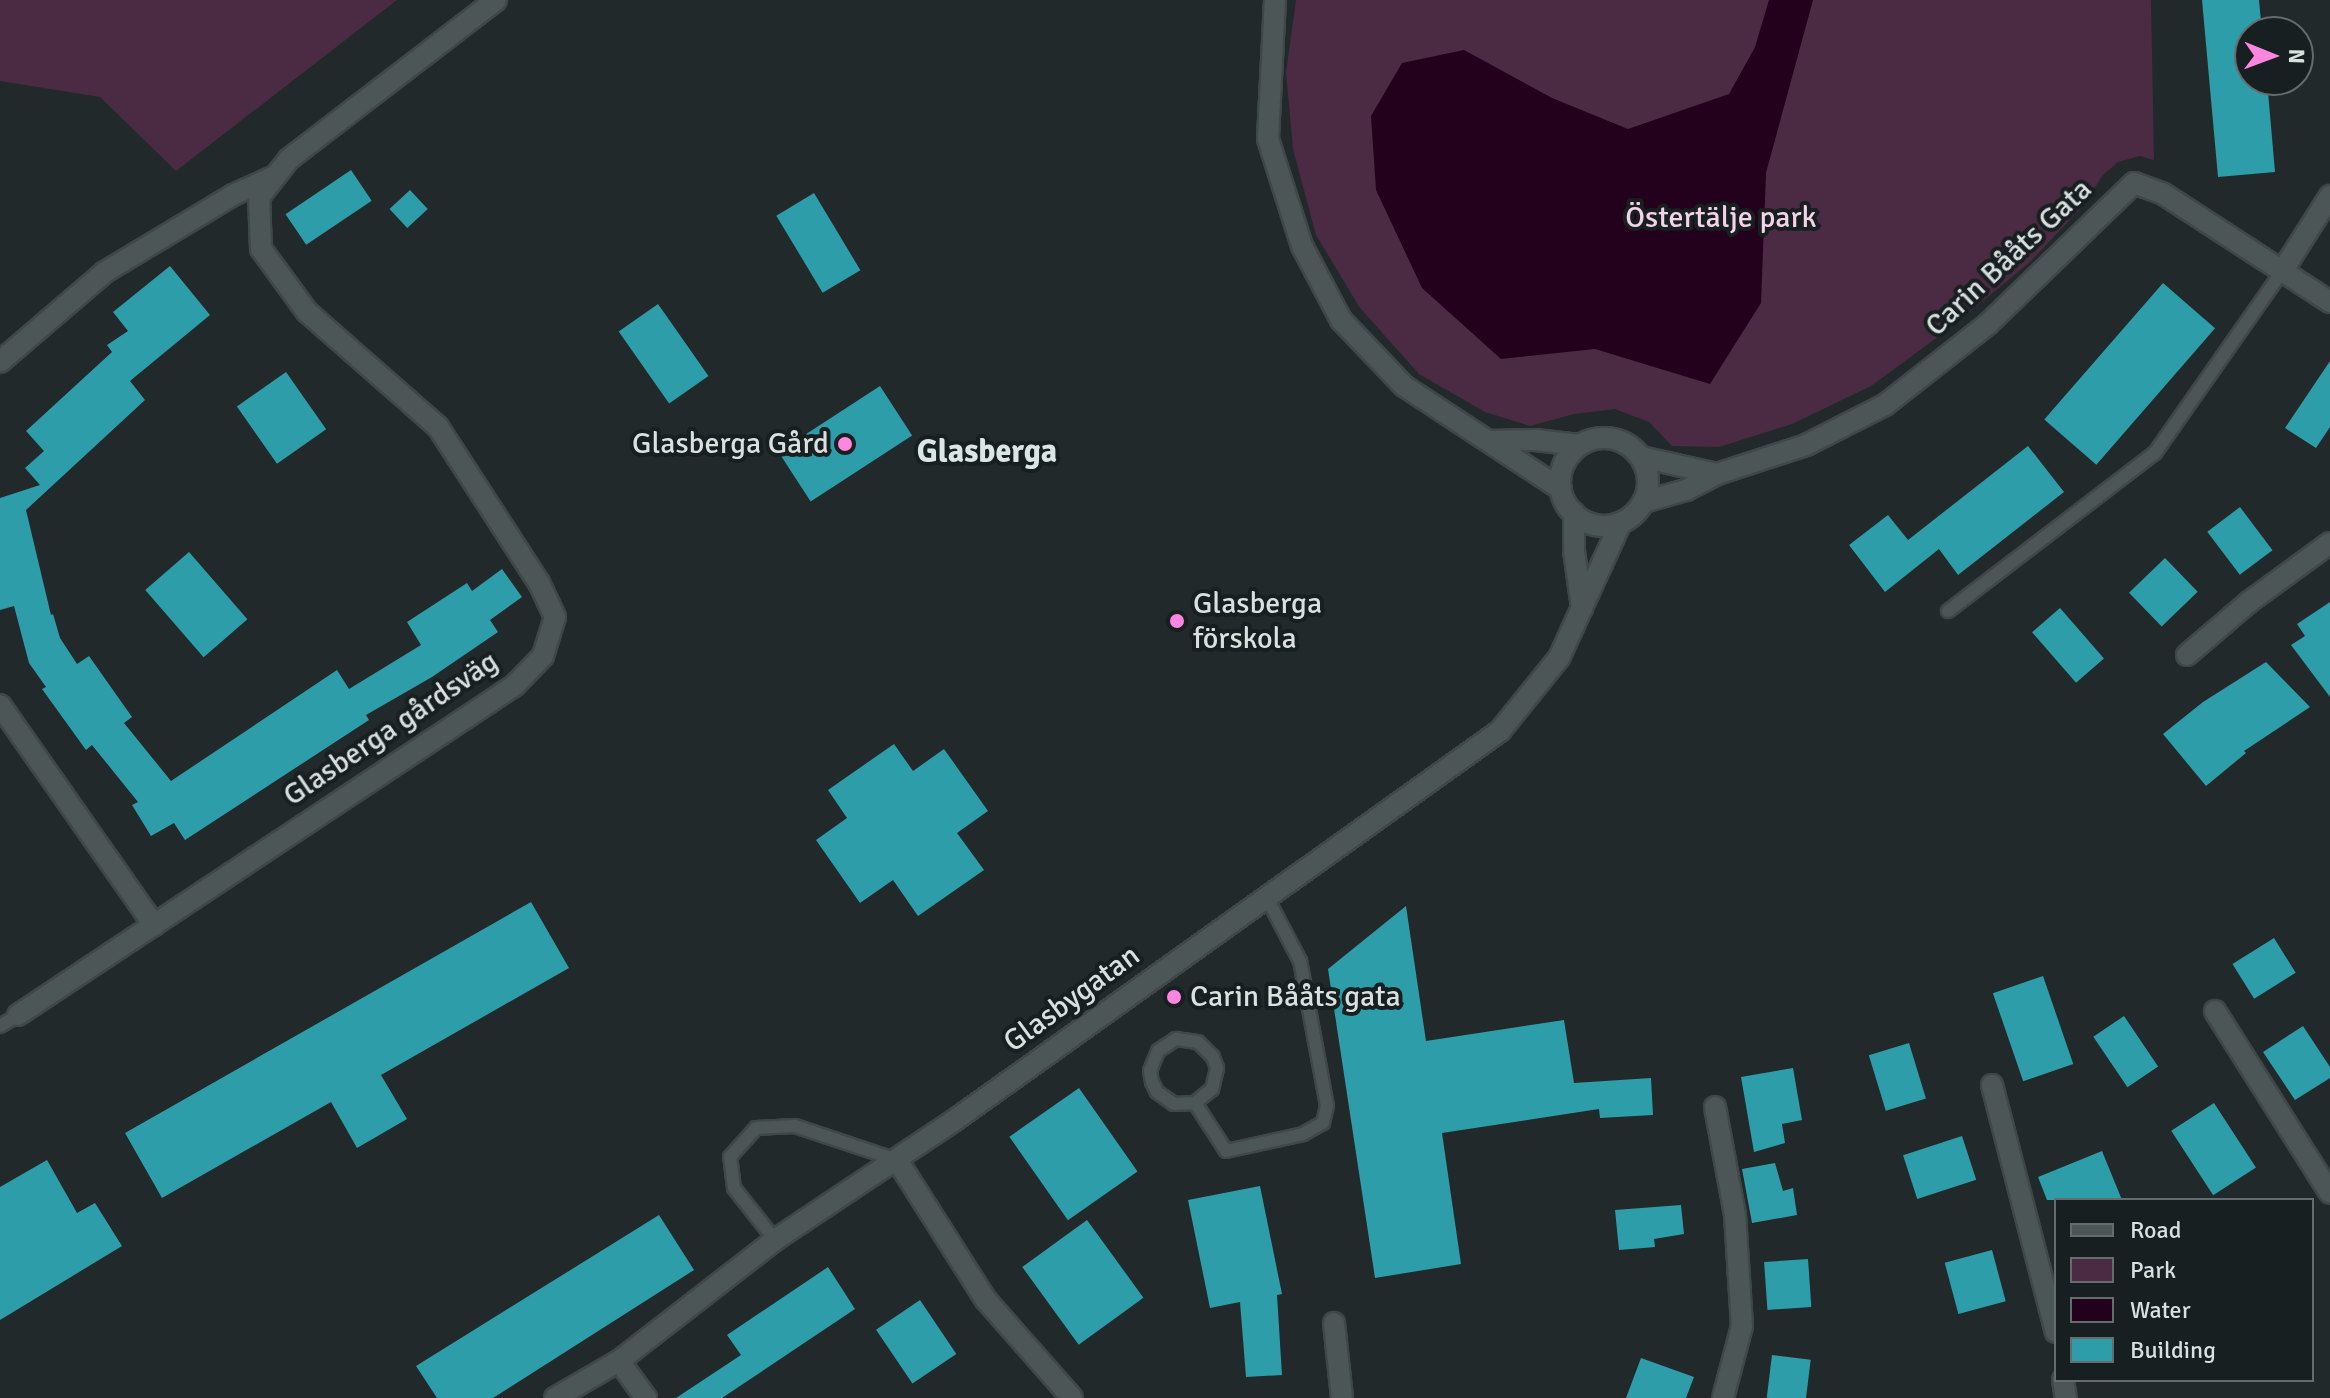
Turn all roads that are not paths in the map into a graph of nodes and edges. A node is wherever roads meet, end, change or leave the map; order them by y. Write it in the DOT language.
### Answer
graph roads {
  1 [pos="496,0"];
  2 [pos="1275,0"];
  3 [pos="276,175"];
  4 [pos="2330,196"];
  5 [pos="2283,270"];
  6 [pos="2330,302"];
  7 [pos="0,362"];
  8 [pos="1490,441"];
  9 [pos="1580,445"];
  10 [pos="1641,457"];
  11 [pos="1717,474"];
  12 [pos="1561,489"];
  13 [pos="1643,502"];
  14 [pos="1574,513"];
  15 [pos="1621,522"];
  16 [pos="2330,543"];
  17 [pos="1582,608"];
  18 [pos="1948,611"];
  19 [pos="2187,655"];
  20 [pos="0,705"];
  21 [pos="1266,896"];
  22 [pos="154,925"];
  23 [pos="2215,1011"];
  24 [pos="18,1015"];
  25 [pos="0,1026"];
  26 [pos="1992,1085"];
  27 [pos="1195,1103"];
  28 [pos="1715,1107"];
  29 [pos="897,1160"];
  30 [pos="2330,1193"];
  31 [pos="775,1240"];
  32 [pos="1334,1323"];
  33 [pos="2054,1324"];
  34 [pos="619,1361"];
  35 [pos="555,1398"];
  36 [pos="646,1398"];
  37 [pos="1072,1398"];
  38 [pos="1342,1398"];
  39 [pos="1723,1398"];
  1 -- 3 [label="street, Glasberga gårdsväg"];
  2 -- 8 [label="street"];
  3 -- 7 [label="street"];
  3 -- 22 [label="street, Glasberga gårdsväg"];
  4 -- 5 [label="street"];
  5 -- 6 [label="street, Carin Bååts Gata"];
  5 -- 11 [label="street, Carin Bååts Gata"];
  5 -- 18 [label="lane"];
  8 -- 9 [label="street"];
  8 -- 12 [label="street"];
  9 -- 10 [label="street"];
  9 -- 12 [label="street"];
  10 -- 11 [label="street"];
  10 -- 13 [label="street"];
  11 -- 13 [label="street, Carin Bååts Gata"];
  12 -- 14 [label="street"];
  13 -- 15 [label="street"];
  14 -- 15 [label="street"];
  14 -- 17 [label="street"];
  15 -- 17 [label="street, Glasbygatan"];
  16 -- 19 [label="street"];
  17 -- 21 [label="street, Glasbygatan"];
  20 -- 22 [label="street"];
  21 -- 27 [label="lane"];
  21 -- 29 [label="street, Glasbygatan"];
  22 -- 24 [label="street, Glasberga gårdsväg"];
  23 -- 30 [label="street"];
  24 -- 25 [label="lane"];
  26 -- 33 [label="street"];
  27 -- 27 [label="lane"];
  28 -- 39 [label="street"];
  29 -- 31 [label="street, Glasbygatan"];
  29 -- 31 [label="lane"];
  29 -- 37 [label="street"];
  31 -- 34 [label="street, Glasbygatan"];
  32 -- 38 [label="street"];
  34 -- 35 [label="street, Glasbygatan"];
  34 -- 36 [label="street"];
}
